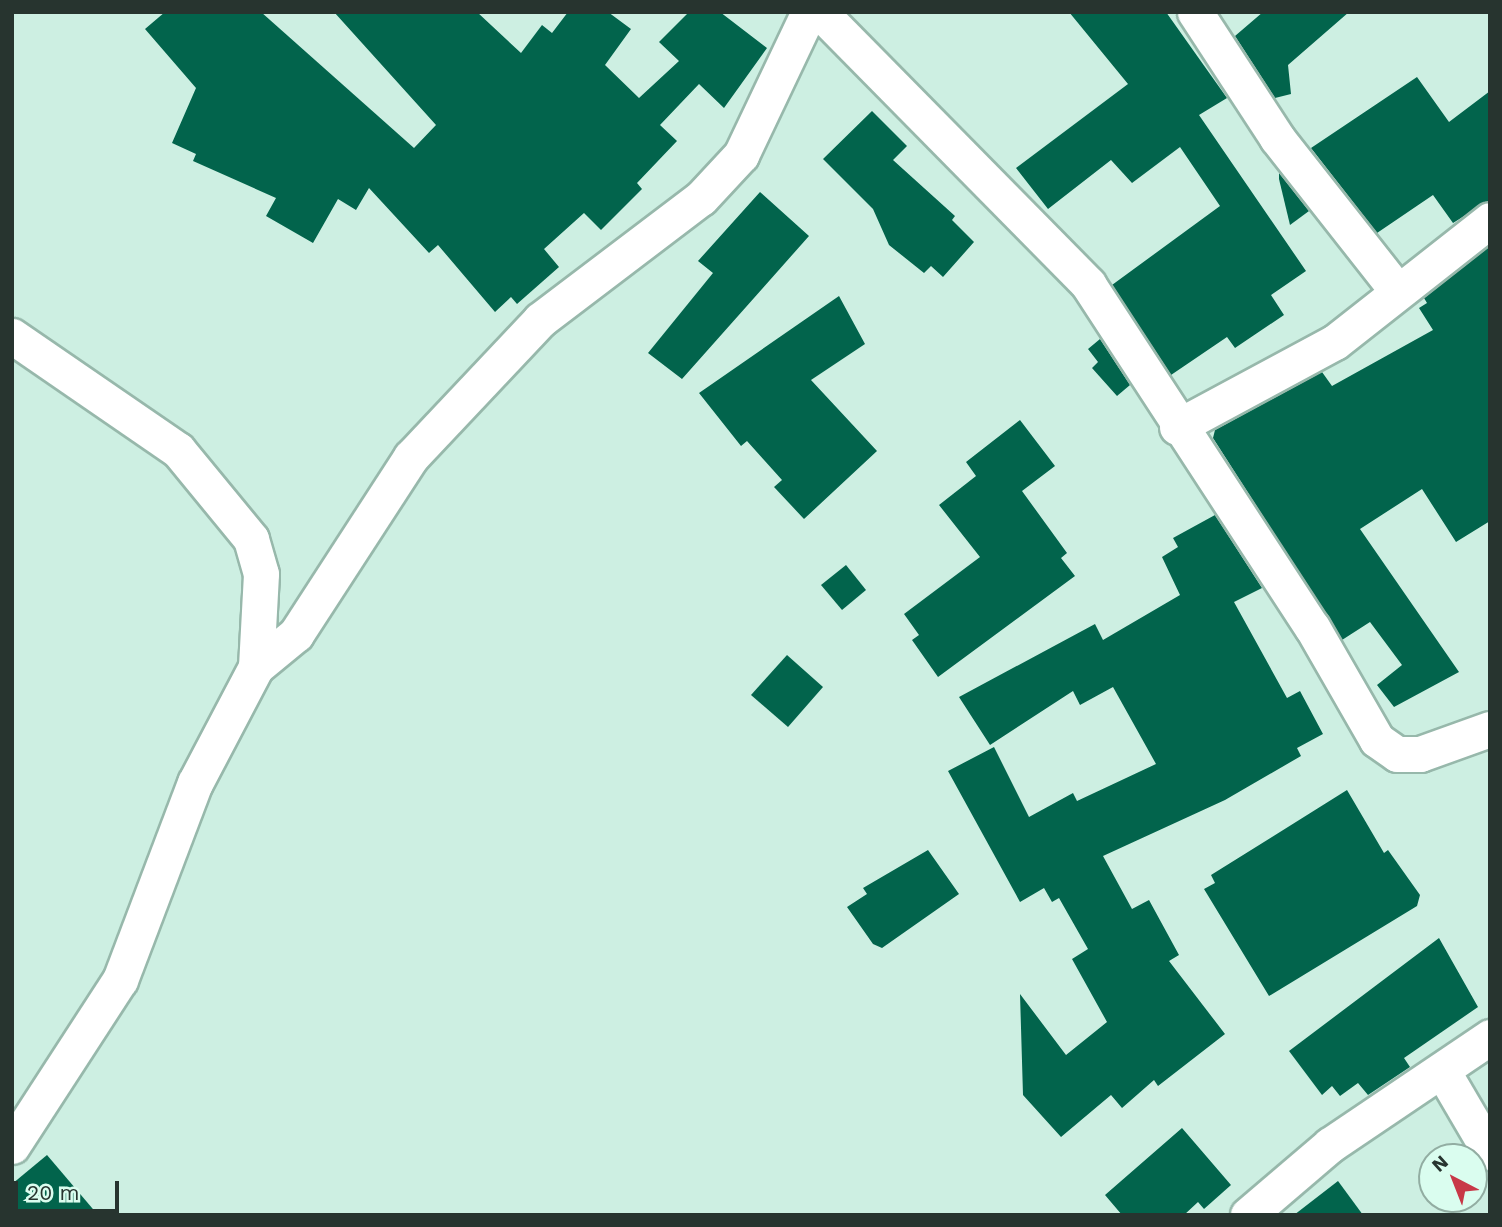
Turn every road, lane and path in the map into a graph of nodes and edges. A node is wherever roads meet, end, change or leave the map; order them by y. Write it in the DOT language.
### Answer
graph roads {
  1 [pos="808,12"];
  2 [pos="820,12"];
  3 [pos="1195,12"];
  4 [pos="1490,220"];
  5 [pos="1396,289"];
  6 [pos="12,335"];
  7 [pos="1177,427"];
  8 [pos="256,667"];
  9 [pos="1490,729"];
  10 [pos="1490,1037"];
  11 [pos="1443,1072"];
  12 [pos="12,1146"];
  13 [pos="1490,1152"];
  14 [pos="1248,1215"];
  1 -- 8 [label="street"];
  2 -- 7 [label="street"];
  3 -- 5 [label="street"];
  4 -- 5 [label="street"];
  5 -- 7 [label="street"];
  6 -- 8 [label="street"];
  7 -- 9 [label="street"];
  8 -- 12 [label="street"];
  10 -- 11 [label="street"];
  11 -- 13 [label="street"];
  11 -- 14 [label="street"];
}
